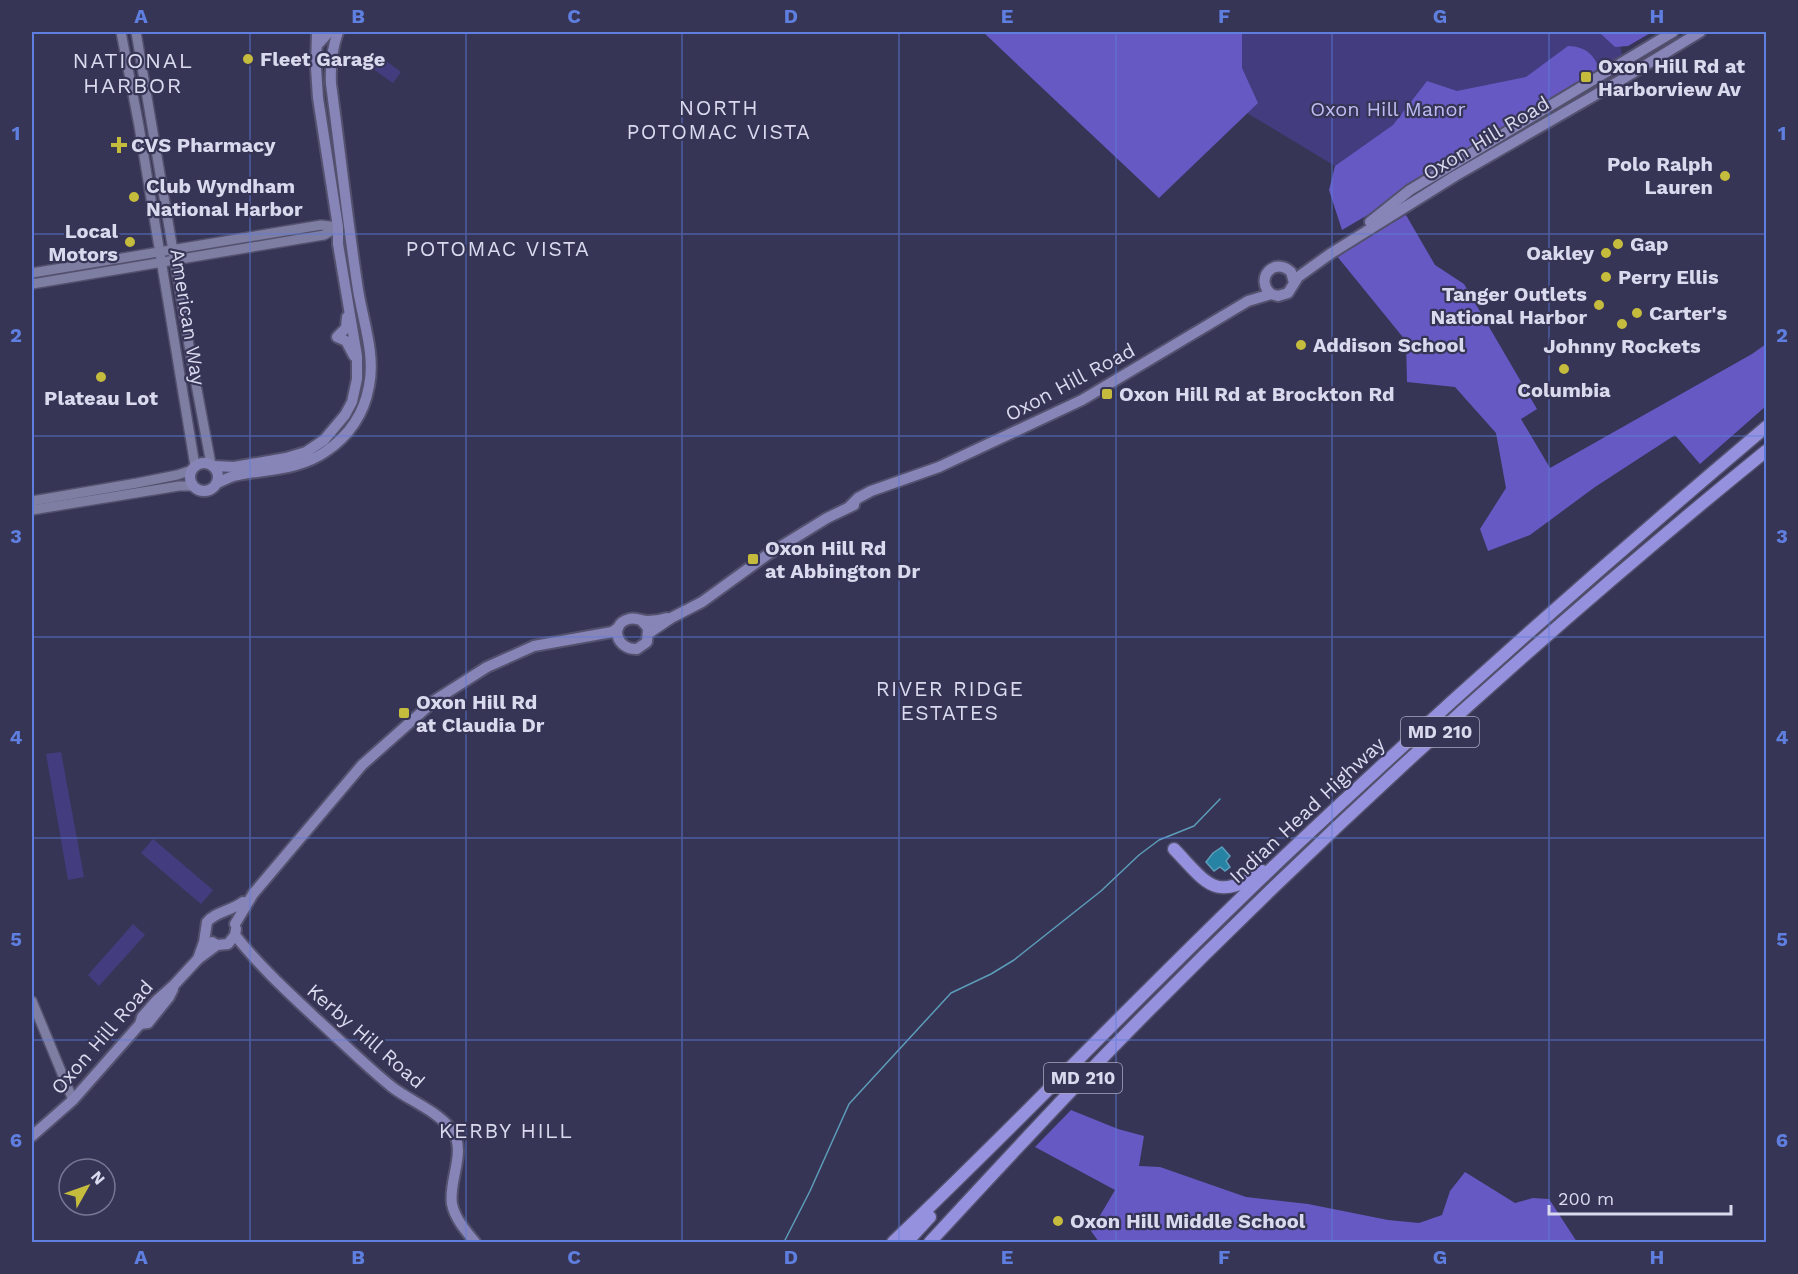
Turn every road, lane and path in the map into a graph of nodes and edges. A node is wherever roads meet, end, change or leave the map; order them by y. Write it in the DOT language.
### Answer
graph roads {
  1 [pos="121,32"];
  2 [pos="136,32"];
  3 [pos="317,32"];
  4 [pos="329,32"];
  5 [pos="338,32"];
  6 [pos="1673,32"];
  7 [pos="1700,32"];
  8 [pos="318,44"];
  9 [pos="338,227"];
  10 [pos="260,234"];
  11 [pos="263,246"];
  12 [pos="172,249"];
  13 [pos="159,252"];
  14 [pos="175,261"];
  15 [pos="161,263"];
  16 [pos="1287,268"];
  17 [pos="32,273"];
  18 [pos="1294,283"];
  19 [pos="32,284"];
  20 [pos="357,284"];
  21 [pos="1264,284"];
  22 [pos="1271,294"];
  23 [pos="1248,301"];
  24 [pos="348,305"];
  25 [pos="357,366"];
  26 [pos="1767,427"];
  27 [pos="1767,451"];
  28 [pos="212,465"];
  29 [pos="193,468"];
  30 [pos="217,483"];
  31 [pos="193,486"];
  32 [pos="32,501"];
  33 [pos="32,510"];
  34 [pos="671,618"];
  35 [pos="641,620"];
  36 [pos="618,628"];
  37 [pos="649,633"];
  38 [pos="588,636"];
  39 [pos="620,643"];
  40 [pos="1174,849"];
  41 [pos="1290,851"];
  42 [pos="253,894"];
  43 [pos="220,914"];
  44 [pos="235,929"];
  45 [pos="205,932"];
  46 [pos="222,945"];
  47 [pos="250,955"];
  48 [pos="198,958"];
  49 [pos="32,1001"];
  50 [pos="73,1100"];
  51 [pos="32,1136"];
  52 [pos="1015,1150"];
  53 [pos="958,1180"];
  54 [pos="475,1242"];
  55 [pos="893,1242"];
  56 [pos="907,1242"];
  57 [pos="919,1242"];
  58 [pos="930,1242"];
  1 -- 13 [label="street, American Way"];
  2 -- 12 [label="street, American Way"];
  3 -- 8 [label="main road"];
  4 -- 8 [label="main road"];
  5 -- 20 [label="main road"];
  6 -- 16 [label="main road, Oxon Hill Road"];
  7 -- 18 [label="main road, Oxon Hill Road"];
  8 -- 9 [label="main road"];
  9 -- 10 [label="street"];
  9 -- 11 [label="street"];
  9 -- 20 [label="main road"];
  9 -- 24 [label="main road"];
  10 -- 11 [label="street"];
  10 -- 12 [label="street"];
  11 -- 14 [label="street"];
  12 -- 13 [label="street"];
  12 -- 14 [label="street, American Way"];
  13 -- 15 [label="street, American Way"];
  13 -- 17 [label="street"];
  14 -- 15 [label="street"];
  14 -- 28 [label="street, American Way"];
  15 -- 19 [label="street"];
  15 -- 29 [label="street, American Way"];
  16 -- 18 [label="main road"];
  16 -- 21 [label="main road"];
  18 -- 22 [label="main road"];
  20 -- 30 [label="main road"];
  21 -- 22 [label="main road"];
  21 -- 23 [label="main road, Oxon Hill Road"];
  22 -- 23 [label="main road, Oxon Hill Road"];
  23 -- 34 [label="main road, Oxon Hill Road"];
  24 -- 25 [label="main road"];
  24 -- 25 [label="main road"];
  25 -- 28 [label="main road"];
  26 -- 41 [label="highway, Indian Head Highway / MD 210"];
  27 -- 52 [label="highway, Indian Head Highway / MD 210"];
  28 -- 29 [label="main road"];
  28 -- 30 [label="main road"];
  29 -- 31 [label="main road"];
  29 -- 32 [label="street"];
  30 -- 31 [label="main road"];
  31 -- 33 [label="street"];
  34 -- 35 [label="main road, Oxon Hill Road"];
  34 -- 37 [label="main road, Oxon Hill Road"];
  35 -- 36 [label="main road"];
  35 -- 37 [label="main road"];
  36 -- 38 [label="main road"];
  36 -- 39 [label="main road"];
  37 -- 39 [label="main road"];
  38 -- 39 [label="main road"];
  38 -- 42 [label="main road"];
  40 -- 41 [label="highway"];
  41 -- 53 [label="highway, Indian Head Highway / MD 210"];
  42 -- 43 [label="main road"];
  42 -- 44 [label="main road"];
  43 -- 44 [label="main road"];
  43 -- 45 [label="main road"];
  44 -- 46 [label="main road"];
  44 -- 47 [label="main road, Kerby Hill Road"];
  45 -- 46 [label="main road"];
  45 -- 48 [label="main road, Oxon Hill Road"];
  46 -- 47 [label="main road, Kerby Hill Road"];
  46 -- 48 [label="main road, Oxon Hill Road"];
  47 -- 54 [label="main road, Kerby Hill Road"];
  48 -- 50 [label="main road, Oxon Hill Road"];
  49 -- 50 [label="street"];
  50 -- 51 [label="main road, Oxon Hill Road"];
  52 -- 57 [label="highway"];
  52 -- 58 [label="highway, Indian Head Highway / MD 210"];
  53 -- 55 [label="highway, Indian Head Highway / MD 210"];
  53 -- 56 [label="highway"];
}
